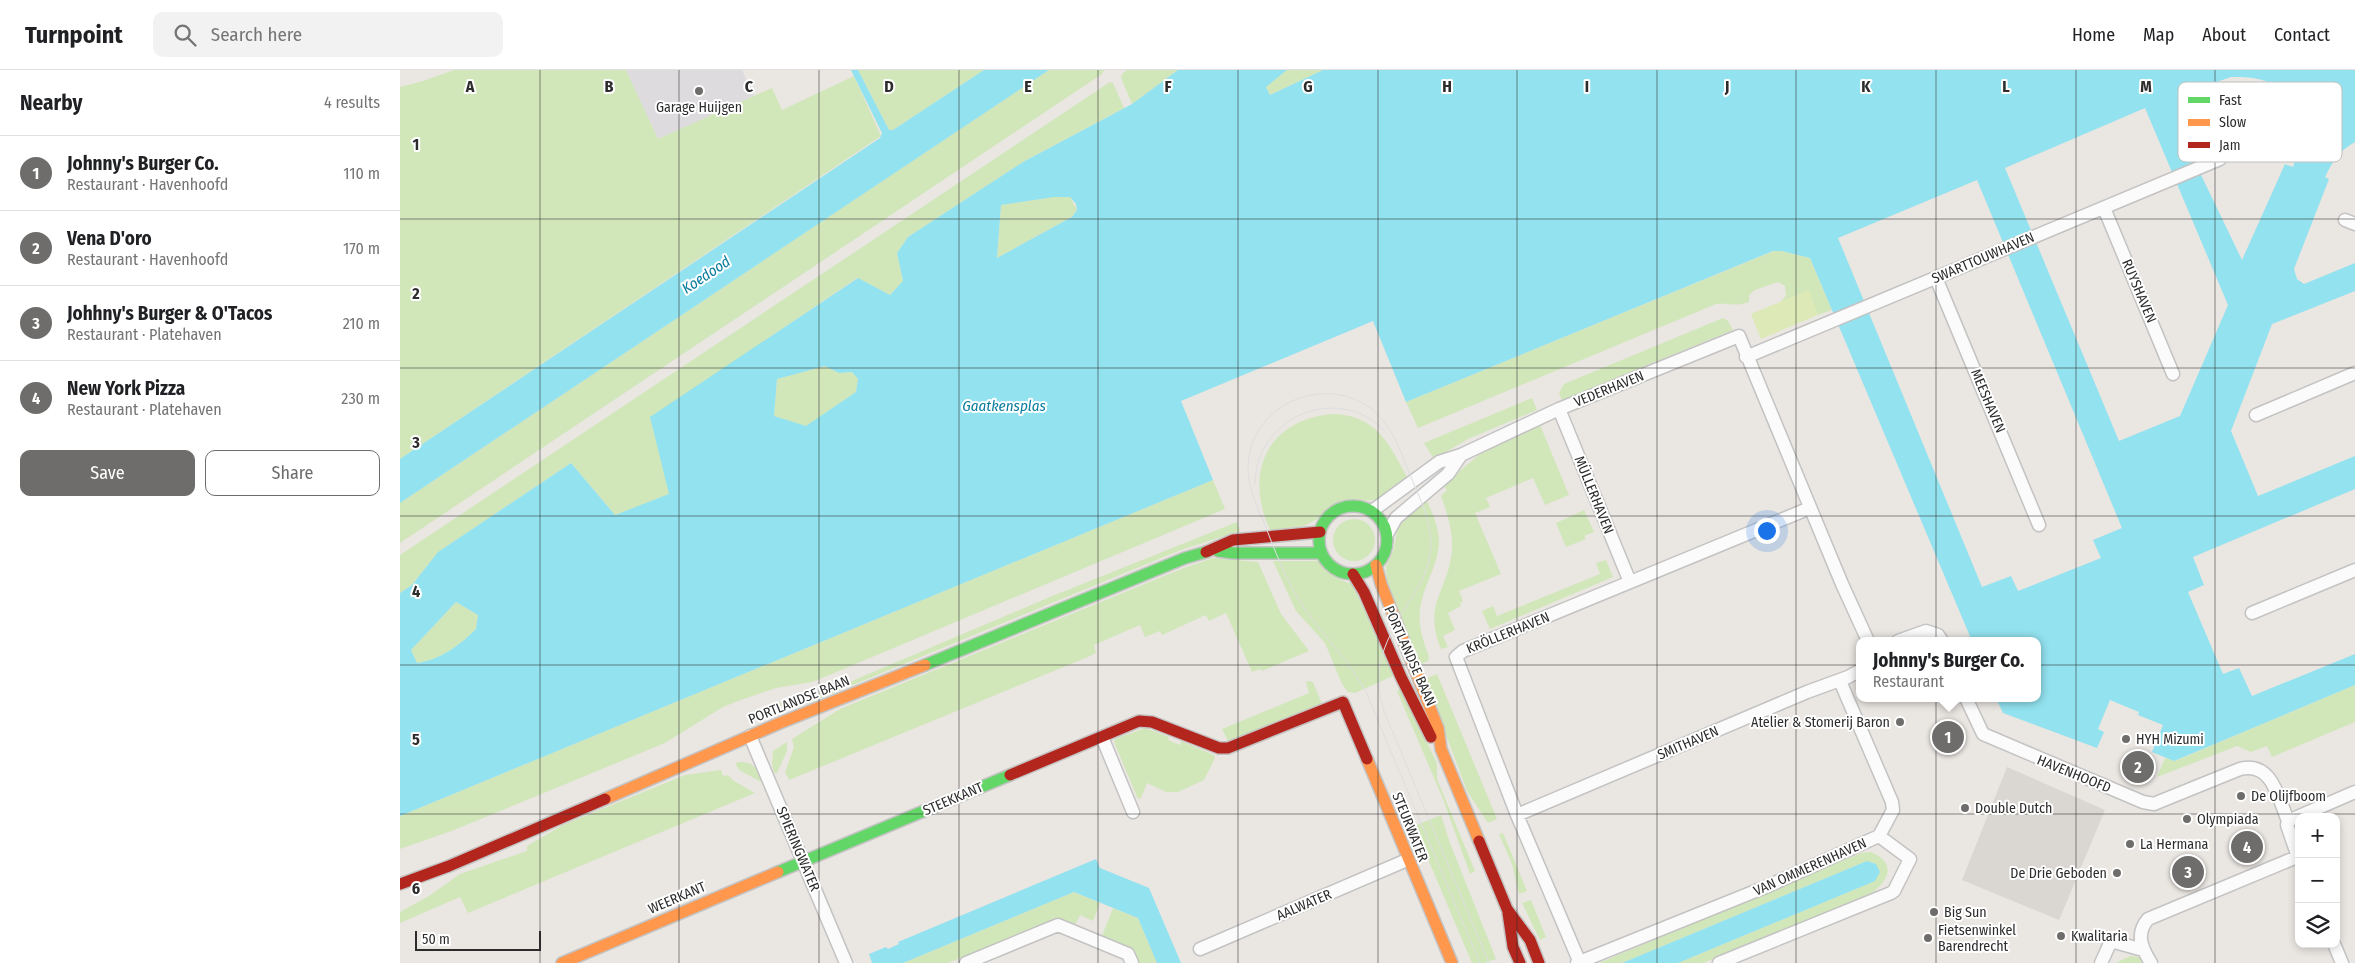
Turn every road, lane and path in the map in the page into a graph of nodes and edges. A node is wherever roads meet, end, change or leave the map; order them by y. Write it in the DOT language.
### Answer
graph roads {
  1 [pos="2214,162"];
  2 [pos="2104,208"];
  3 [pos="1936,278"];
  4 [pos="1746,357"];
  5 [pos="2355,373"];
  6 [pos="2173,374"];
  7 [pos="1559,409"];
  8 [pos="2256,415"];
  9 [pos="1461,455"];
  10 [pos="1810,508"];
  11 [pos="1372,512"];
  12 [pos="2039,525"];
  13 [pos="1320,532"];
  14 [pos="1387,534"];
  15 [pos="1212,550"];
  16 [pos="1321,552"];
  17 [pos="1376,565"];
  18 [pos="2355,570"];
  19 [pos="1353,574"];
  20 [pos="1630,582"];
  21 [pos="2252,613"];
  22 [pos="1866,637"];
  23 [pos="1909,637"];
  24 [pos="1939,637"];
  25 [pos="1856,672"];
  26 [pos="1840,680"];
  27 [pos="1343,702"];
  28 [pos="1968,702"];
  29 [pos="750,736"];
  30 [pos="1102,737"];
  31 [pos="1441,749"];
  32 [pos="2355,792"];
  33 [pos="1133,812"];
  34 [pos="1517,815"];
  35 [pos="2288,820"];
  36 [pos="1879,836"];
  37 [pos="2298,858"];
  38 [pos="1408,860"];
  39 [pos="2295,860"];
  40 [pos="804,861"];
  41 [pos="400,884"];
  42 [pos="1507,909"];
  43 [pos="2336,948"];
  44 [pos="1200,949"];
  45 [pos="2143,950"];
  46 [pos="562,963"];
  47 [pos="846,963"];
  48 [pos="966,963"];
  49 [pos="1132,963"];
  50 [pos="1452,963"];
  51 [pos="1520,963"];
  52 [pos="1539,963"];
  53 [pos="1579,963"];
  54 [pos="1719,963"];
  55 [pos="2101,963"];
  56 [pos="2151,963"];
  57 [pos="2342,963"];
  1 -- 2 [label="street, SWARTTOUWHAVEN"];
  2 -- 3 [label="street, SWARTTOUWHAVEN"];
  2 -- 6 [label="street, RUYSHAVEN"];
  3 -- 4 [label="street, SWARTTOUWHAVEN"];
  3 -- 12 [label="street, MEESHAVEN"];
  4 -- 7 [label="street, VEDERHAVEN"];
  4 -- 10 [label="street"];
  5 -- 8 [label="street"];
  7 -- 9 [label="street, VEDERHAVEN"];
  7 -- 20 [label="street, MÜLLERHAVEN"];
  9 -- 11 [label="street, VEDERHAVEN"];
  9 -- 14 [label="street, VEDERHAVEN"];
  10 -- 20 [label="street, KRÖLLERHAVEN"];
  10 -- 22 [label="street"];
  11 -- 13 [label="street"];
  11 -- 14 [label="street"];
  13 -- 15 [label="street, PORTLANDSE BAAN"];
  13 -- 16 [label="street"];
  14 -- 17 [label="street"];
  15 -- 16 [label="street, PORTLANDSE BAAN"];
  15 -- 29 [label="street, PORTLANDSE BAAN"];
  16 -- 19 [label="street"];
  17 -- 19 [label="street"];
  17 -- 31 [label="street, PORTLANDSE BAAN"];
  18 -- 21 [label="street"];
  19 -- 31 [label="street, PORTLANDSE BAAN"];
  20 -- 34 [label="street, KRÖLLERHAVEN"];
  23 -- 24 [label="street"];
  25 -- 26 [label="street, SMITHAVEN"];
  26 -- 34 [label="street, SMITHAVEN"];
  26 -- 36 [label="street"];
  27 -- 30 [label="street, STEEKKANT"];
  27 -- 38 [label="street, STEURWATER"];
  28 -- 35 [label="street, HAVENHOOFD"];
  29 -- 40 [label="street, SPIERINGWATER"];
  29 -- 41 [label="street, PORTLANDSE BAAN"];
  30 -- 33 [label="street"];
  30 -- 40 [label="street, STEEKKANT"];
  31 -- 42 [label="street, PORTLANDSE BAAN"];
  32 -- 35 [label="street"];
  34 -- 53 [label="street, KRÖLLERHAVEN"];
  35 -- 37 [label="street"];
  36 -- 53 [label="street, VAN OMMERENHAVEN"];
  36 -- 54 [label="street, VAN OMMERENHAVEN"];
  38 -- 44 [label="street, AALWATER"];
  38 -- 50 [label="street, STEURWATER"];
  39 -- 45 [label="street"];
  40 -- 46 [label="street, WEERKANT"];
  40 -- 47 [label="street, SPIERINGWATER"];
  42 -- 51 [label="street, PORTLANDSE BAAN"];
  42 -- 52 [label="street, PORTLANDSE BAAN"];
  43 -- 57 [label="street"];
  45 -- 55 [label="street"];
  45 -- 56 [label="street"];
  48 -- 49 [label="street"];
}
